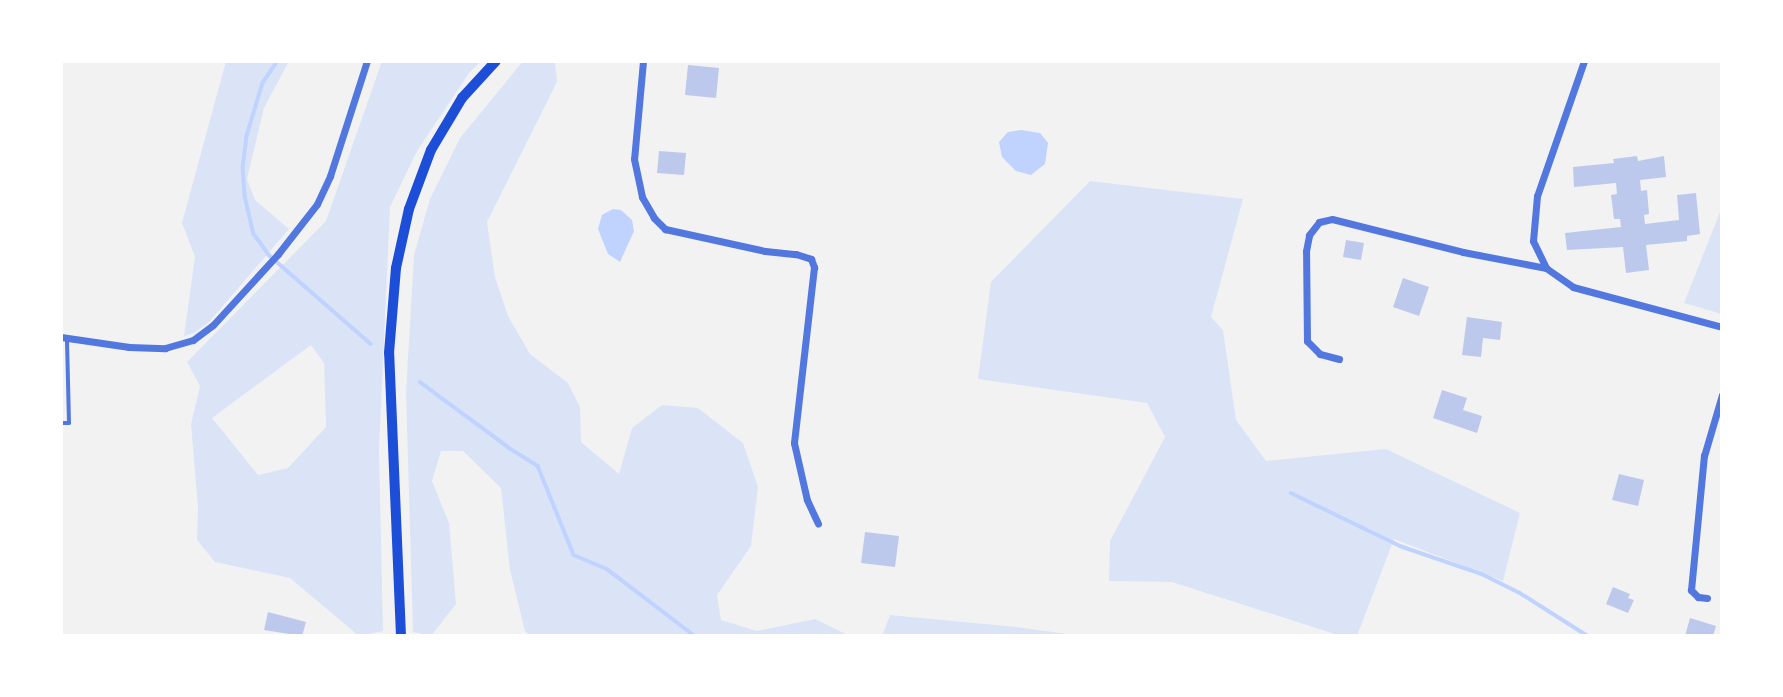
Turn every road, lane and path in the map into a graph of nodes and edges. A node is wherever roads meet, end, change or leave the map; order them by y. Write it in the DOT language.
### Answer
graph roads {
  1 [pos="368,61"];
  2 [pos="496,61"];
  3 [pos="643,61"];
  4 [pos="1584,61"];
  5 [pos="1546,268"];
  6 [pos="1722,327"];
  7 [pos="64,337"];
  8 [pos="1339,359"];
  9 [pos="1722,395"];
  10 [pos="61,424"];
  11 [pos="818,524"];
  12 [pos="1707,598"];
  13 [pos="401,636"];
  1 -- 7 [label="street"];
  2 -- 13 [label="main road"];
  3 -- 11 [label="street"];
  4 -- 5 [label="street"];
  5 -- 6 [label="street"];
  5 -- 8 [label="street"];
  7 -- 10 [label="lane"];
  9 -- 12 [label="street"];
}
